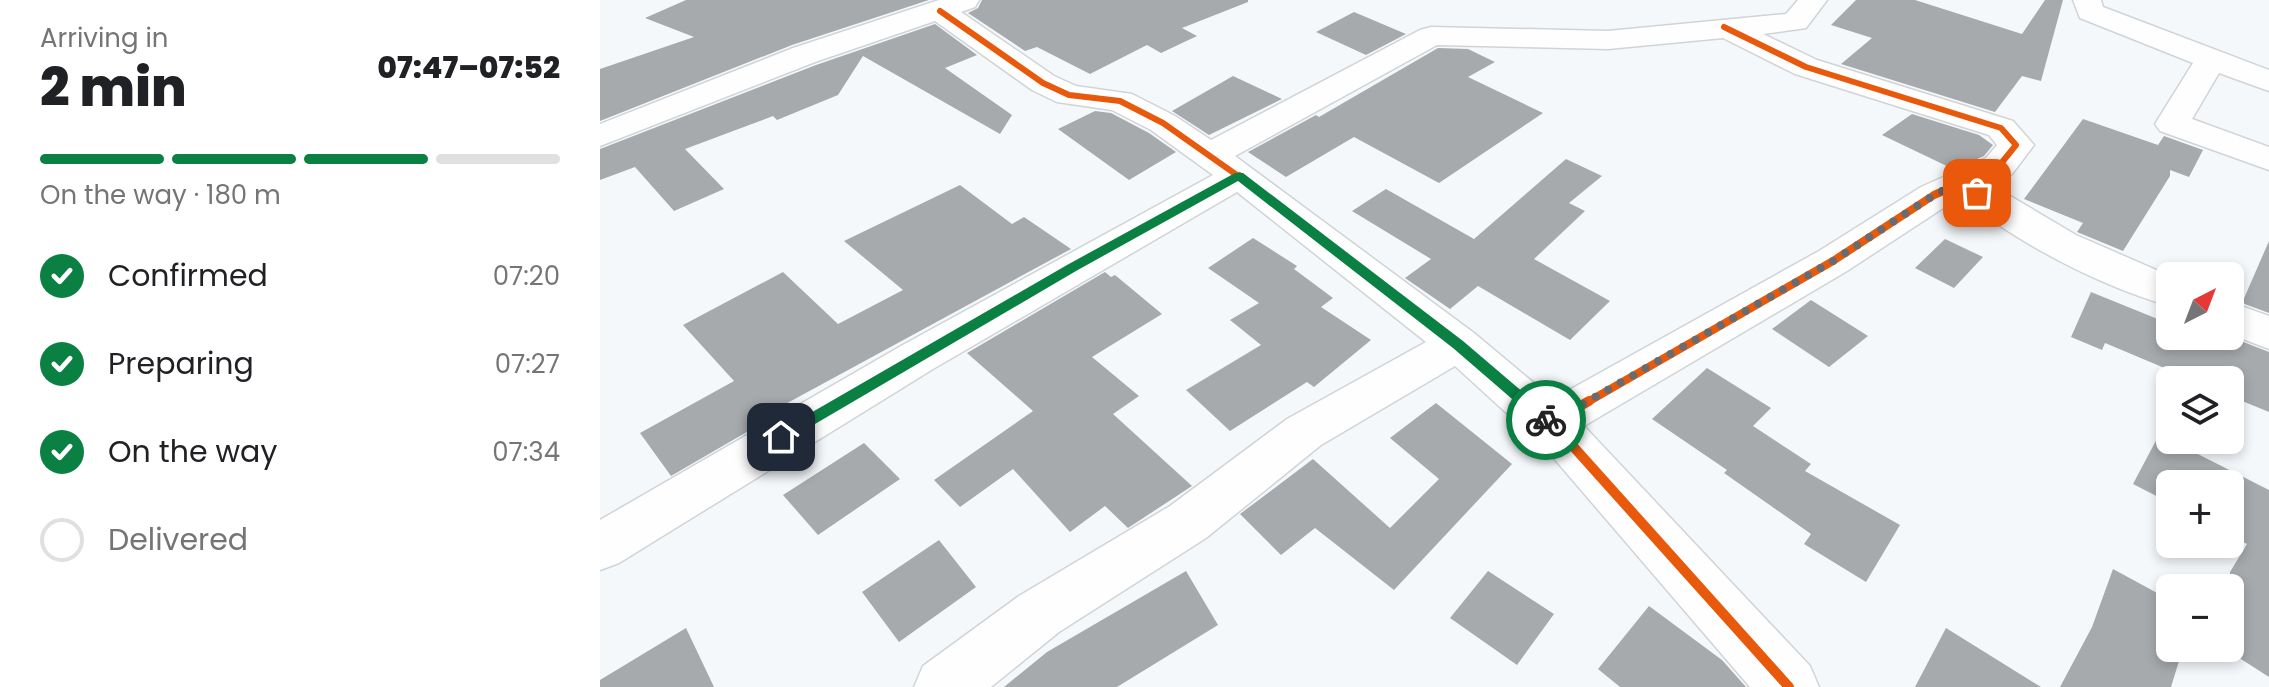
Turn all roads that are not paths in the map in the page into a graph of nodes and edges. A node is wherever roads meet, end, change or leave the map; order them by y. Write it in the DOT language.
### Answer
graph roads {
  1 [pos="1813,0"];
  2 [pos="2087,0"];
  3 [pos="954,6"];
  4 [pos="1724,27"];
  5 [pos="2211,59"];
  6 [pos="2269,81"];
  7 [pos="600,136"];
  8 [pos="2269,159"];
  9 [pos="1224,166"];
  10 [pos="1963,181"];
  11 [pos="2156,286"];
  12 [pos="2244,323"];
  13 [pos="2269,333"];
  14 [pos="1458,344"];
  15 [pos="1550,423"];
  16 [pos="600,547"];
  17 [pos="944,687"];
  18 [pos="1789,687"];
  1 -- 4 [label="street"];
  2 -- 5 [label="street"];
  3 -- 7 [label="street"];
  3 -- 9 [label="street"];
  4 -- 9 [label="street"];
  4 -- 10 [label="street"];
  5 -- 6 [label="street"];
  5 -- 8 [label="street"];
  9 -- 14 [label="street"];
  9 -- 16 [label="street"];
  10 -- 11 [label="street"];
  10 -- 15 [label="street"];
  12 -- 13 [label="street"];
  14 -- 15 [label="street"];
  14 -- 17 [label="street"];
  15 -- 18 [label="street"];
}
